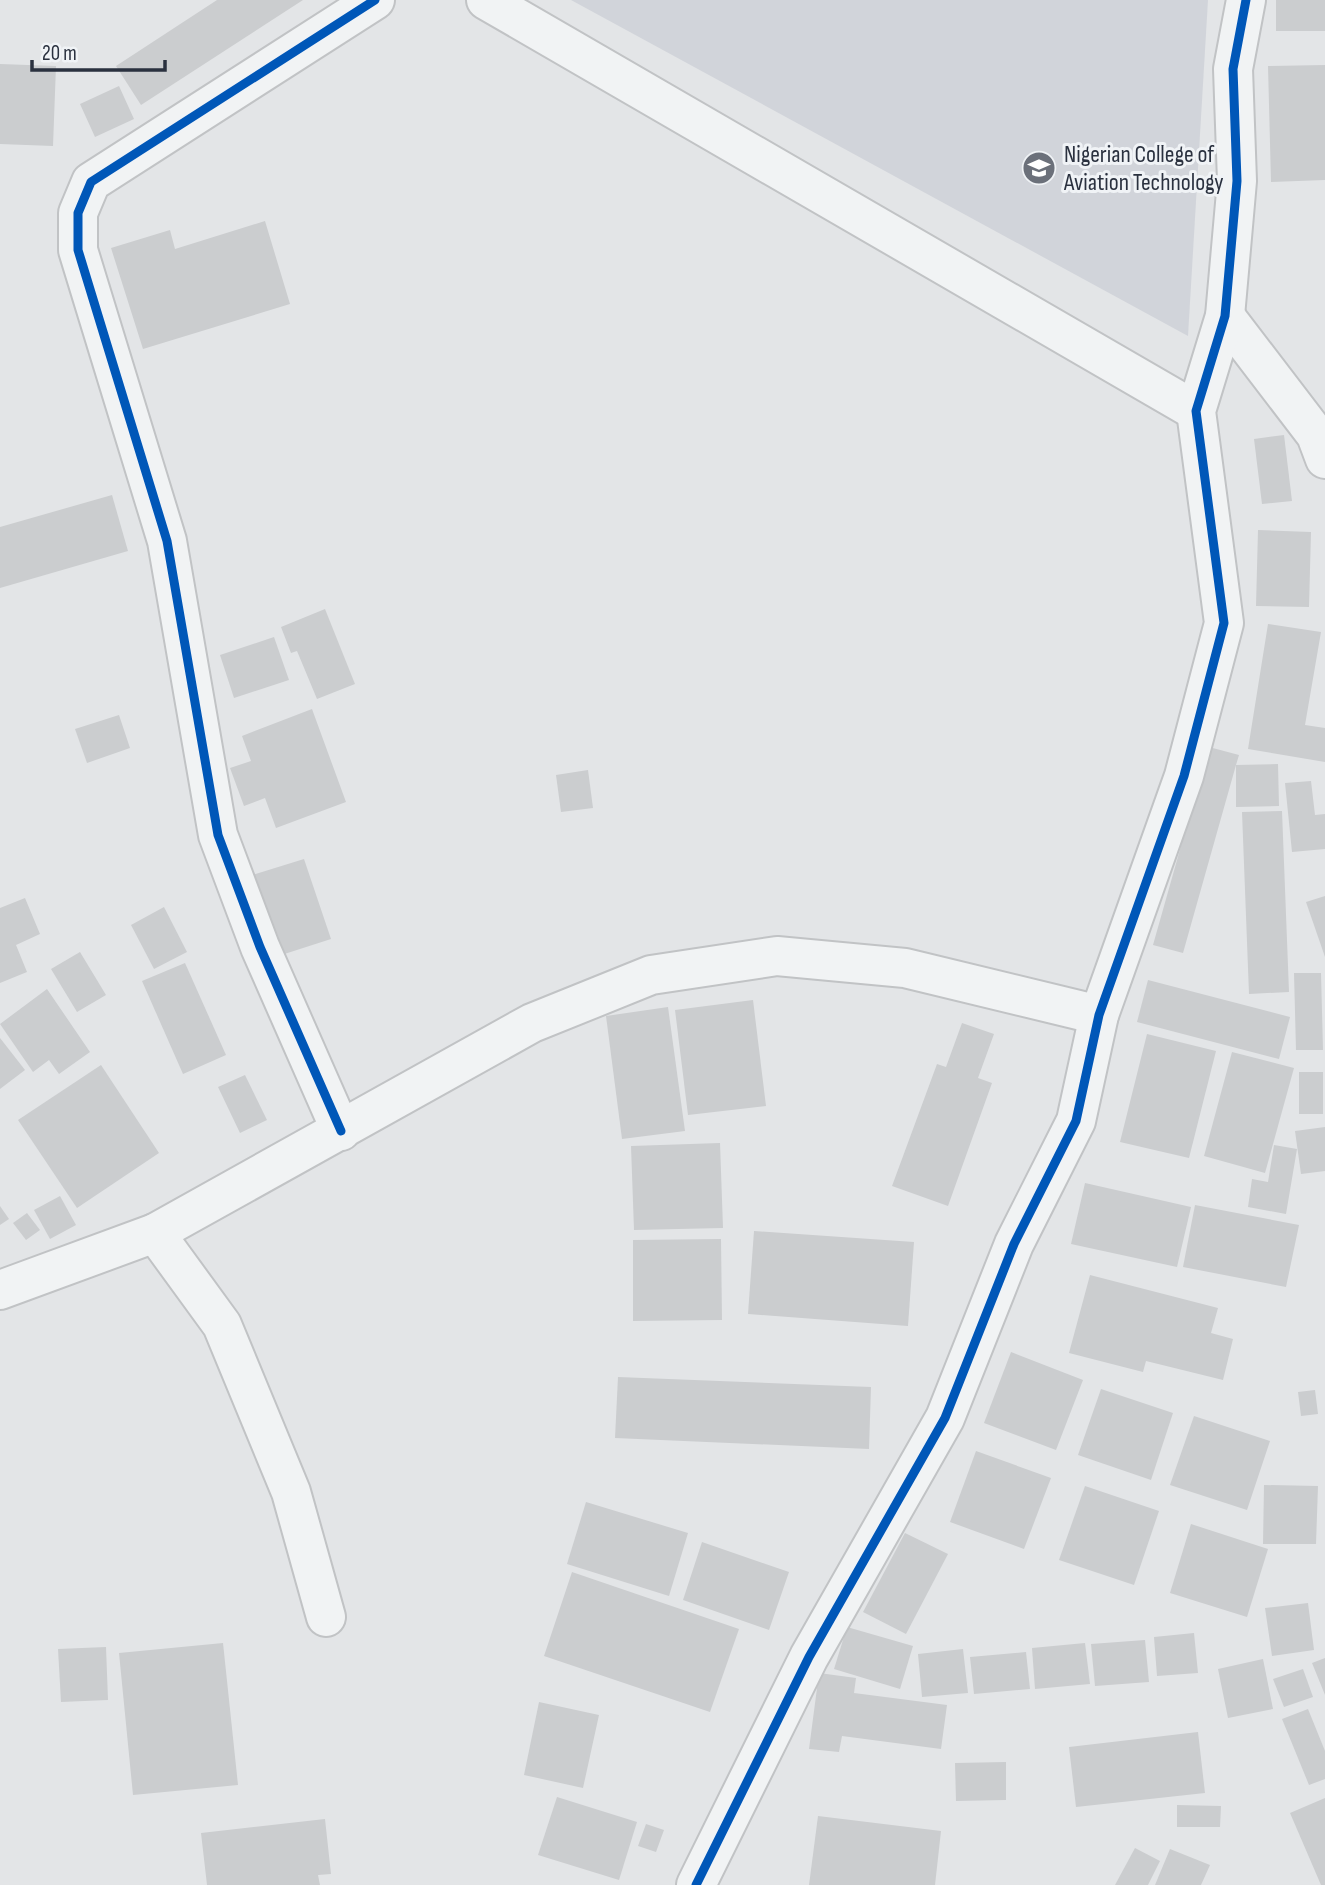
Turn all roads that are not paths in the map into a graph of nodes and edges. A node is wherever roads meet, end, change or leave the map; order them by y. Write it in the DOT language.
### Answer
graph roads {
  1 [pos="375,0"];
  2 [pos="486,0"];
  3 [pos="1246,0"];
  4 [pos="1225,316"];
  5 [pos="1196,411"];
  6 [pos="1325,459"];
  7 [pos="1099,1015"];
  8 [pos="341,1131"];
  9 [pos="155,1233"];
  10 [pos="0,1290"];
  11 [pos="326,1617"];
  12 [pos="696,1885"];
  1 -- 8 [label="street"];
  2 -- 5 [label="street"];
  3 -- 4 [label="street"];
  4 -- 5 [label="street"];
  4 -- 6 [label="street"];
  5 -- 7 [label="street"];
  7 -- 8 [label="street"];
  7 -- 12 [label="street"];
  8 -- 9 [label="street"];
  9 -- 10 [label="street"];
  9 -- 11 [label="street"];
}
